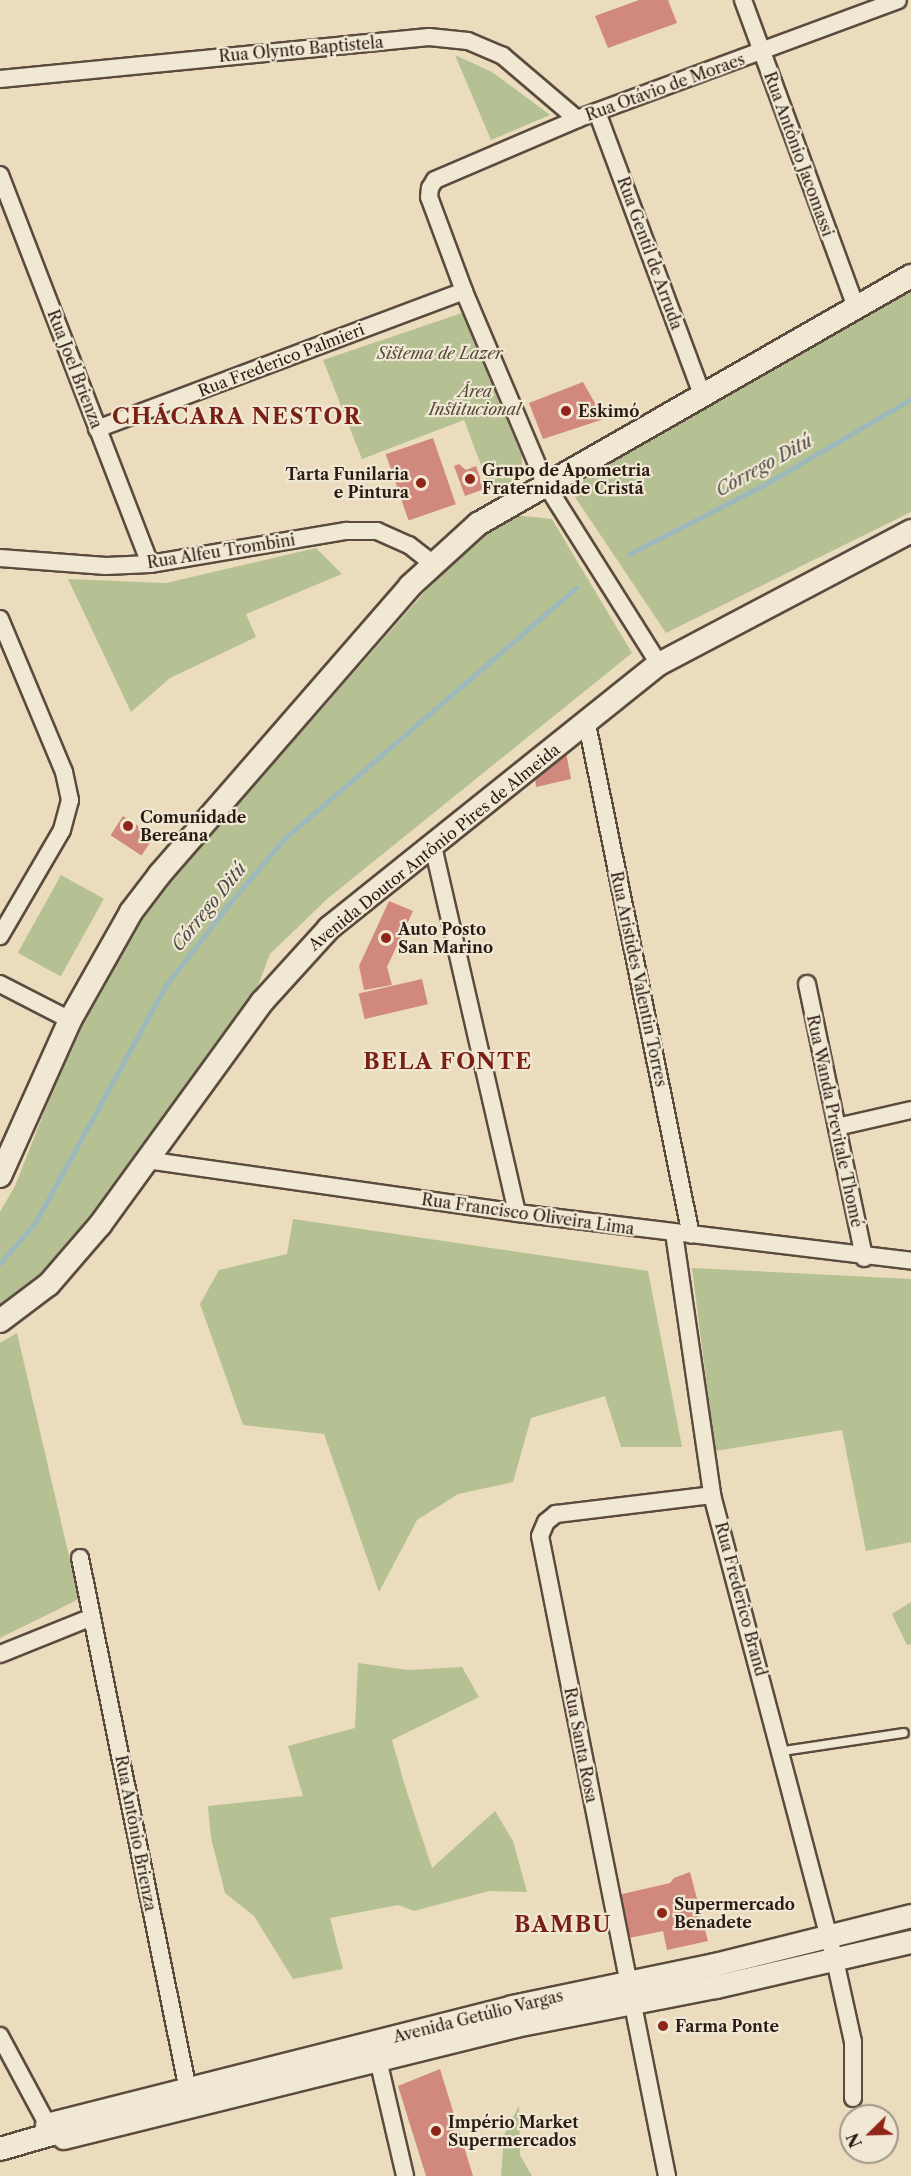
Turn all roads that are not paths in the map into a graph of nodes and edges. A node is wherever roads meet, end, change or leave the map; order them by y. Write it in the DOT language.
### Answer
graph roads {
  1 [pos="743,0"];
  2 [pos="898,0"];
  3 [pos="761,51"];
  4 [pos="0,80"];
  5 [pos="597,112"];
  6 [pos="577,119"];
  7 [pos="0,175"];
  8 [pos="911,276"];
  9 [pos="464,291"];
  10 [pos="856,307"];
  11 [pos="702,394"];
  12 [pos="97,429"];
  13 [pos="545,483"];
  14 [pos="911,531"];
  15 [pos="0,558"];
  16 [pos="150,564"];
  17 [pos="433,564"];
  18 [pos="0,619"];
  19 [pos="659,664"];
  20 [pos="587,724"];
  21 [pos="433,846"];
  22 [pos="0,936"];
  23 [pos="0,984"];
  24 [pos="807,984"];
  25 [pos="70,1020"];
  26 [pos="911,1110"];
  27 [pos="837,1127"];
  28 [pos="146,1161"];
  29 [pos="0,1176"];
  30 [pos="517,1213"];
  31 [pos="674,1233"];
  32 [pos="691,1235"];
  33 [pos="864,1258"];
  34 [pos="911,1261"];
  35 [pos="0,1321"];
  36 [pos="712,1495"];
  37 [pos="80,1558"];
  38 [pos="92,1617"];
  39 [pos="0,1654"];
  40 [pos="903,1733"];
  41 [pos="783,1752"];
  42 [pos="911,1916"];
  43 [pos="829,1936"];
  44 [pos="911,1942"];
  45 [pos="836,1960"];
  46 [pos="629,1992"];
  47 [pos="0,2036"];
  48 [pos="376,2051"];
  49 [pos="190,2097"];
  50 [pos="853,2098"];
  51 [pos="54,2132"];
  52 [pos="0,2149"];
  53 [pos="405,2176"];
  54 [pos="667,2176"];
  1 -- 3 [label="street, Rua Antônio Jacomassi"];
  2 -- 3 [label="street, Rua Otávio de Moraes"];
  3 -- 5 [label="street, Rua Otávio de Moraes"];
  3 -- 10 [label="street, Rua Antônio Jacomassi"];
  4 -- 6 [label="street, Rua Olynto Baptistela"];
  5 -- 6 [label="street, Rua Otávio de Moraes"];
  5 -- 11 [label="street, Rua Gentil de Arruda"];
  6 -- 9 [label="street, Rua Otávio de Moraes"];
  7 -- 12 [label="street, Rua Joel Brienza"];
  8 -- 10 [label="main road"];
  9 -- 12 [label="street, Rua Frederico Palmieri"];
  9 -- 13 [label="street"];
  10 -- 11 [label="main road"];
  11 -- 13 [label="main road"];
  12 -- 16 [label="street, Rua Joel Brienza"];
  13 -- 17 [label="main road"];
  13 -- 19 [label="street"];
  14 -- 19 [label="main road, Avenida Doutor Antônio Pires de Almeida"];
  15 -- 16 [label="street, Rua Alfeu Trombini"];
  16 -- 17 [label="street, Rua Alfeu Trombini"];
  17 -- 25 [label="main road"];
  18 -- 22 [label="street"];
  19 -- 20 [label="main road, Avenida Doutor Antônio Pires de Almeida"];
  20 -- 21 [label="main road, Avenida Doutor Antônio Pires de Almeida"];
  20 -- 32 [label="street, Rua Aristides Valentin Torres"];
  21 -- 28 [label="main road, Avenida Doutor Antônio Pires de Almeida"];
  21 -- 30 [label="street"];
  23 -- 25 [label="street"];
  24 -- 27 [label="street, Rua Wanda Previtale Thomé"];
  25 -- 29 [label="main road"];
  26 -- 27 [label="street"];
  27 -- 33 [label="street, Rua Wanda Previtale Thomé"];
  28 -- 30 [label="street, Rua Francisco Oliveira Lima"];
  28 -- 35 [label="main road, Avenida Doutor Antônio Pires de Almeida"];
  30 -- 31 [label="street, Rua Francisco Oliveira Lima"];
  31 -- 32 [label="street, Rua Francisco Oliveira Lima"];
  31 -- 36 [label="street, Rua Frederico Brand"];
  32 -- 33 [label="street, Rua Francisco Oliveira Lima"];
  33 -- 34 [label="street, Rua Francisco Oliveira Lima"];
  36 -- 41 [label="street, Rua Frederico Brand"];
  36 -- 46 [label="street, Rua Santa Rosa"];
  37 -- 38 [label="street, Rua Antônio Brienza"];
  38 -- 39 [label="street"];
  38 -- 49 [label="street, Rua Antônio Brienza"];
  40 -- 41 [label="lane"];
  41 -- 43 [label="street, Rua Frederico Brand"];
  42 -- 43 [label="main road, Avenida Getúlio Vargas"];
  43 -- 45 [label="street, Rua Frederico Brand"];
  43 -- 46 [label="main road, Avenida Getúlio Vargas"];
  44 -- 45 [label="main road, Avenida Getúlio Vargas"];
  45 -- 46 [label="main road, Avenida Getúlio Vargas"];
  45 -- 50 [label="street, Rua Frederico Brand"];
  46 -- 48 [label="main road, Avenida Getúlio Vargas"];
  46 -- 54 [label="street, Rua Santa Rosa"];
  47 -- 51 [label="street"];
  48 -- 49 [label="main road, Avenida Getúlio Vargas"];
  48 -- 53 [label="street"];
  49 -- 51 [label="main road, Avenida Getúlio Vargas"];
  51 -- 52 [label="main road, Avenida Getúlio Vargas"];
}
